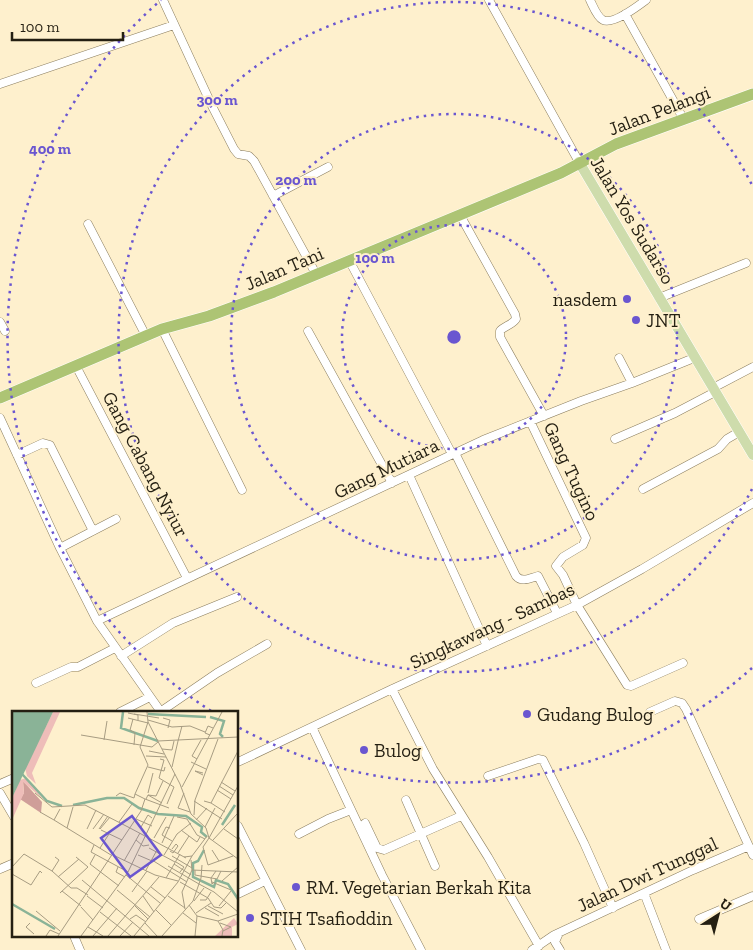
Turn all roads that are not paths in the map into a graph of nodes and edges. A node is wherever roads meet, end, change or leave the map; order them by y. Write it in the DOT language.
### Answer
graph roads {
  1 [pos="163,0"];
  2 [pos="489,0"];
  3 [pos="590,0"];
  4 [pos="646,0"];
  5 [pos="625,14"];
  6 [pos="174,25"];
  7 [pos="0,84"];
  8 [pos="753,94"];
  9 [pos="684,120"];
  10 [pos="579,162"];
  11 [pos="328,167"];
  12 [pos="274,196"];
  13 [pos="460,215"];
  14 [pos="88,224"];
  15 [pos="349,260"];
  16 [pos="746,263"];
  17 [pos="316,274"];
  18 [pos="659,298"];
  19 [pos="0,322"];
  20 [pos="162,329"];
  21 [pos="5,331"];
  22 [pos="308,331"];
  23 [pos="146,336"];
  24 [pos="619,358"];
  25 [pos="694,358"];
  26 [pos="76,366"];
  27 [pos="753,367"];
  28 [pos="632,383"];
  29 [pos="714,390"];
  30 [pos="0,398"];
  31 [pos="544,416"];
  32 [pos="0,418"];
  33 [pos="530,421"];
  34 [pos="739,432"];
  35 [pos="616,439"];
  36 [pos="453,454"];
  37 [pos="17,455"];
  38 [pos="753,455"];
  39 [pos="409,475"];
  40 [pos="392,484"];
  41 [pos="643,489"];
  42 [pos="242,490"];
  43 [pos="753,503"];
  44 [pos="116,519"];
  45 [pos="93,531"];
  46 [pos="60,548"];
  47 [pos="187,578"];
  48 [pos="238,597"];
  49 [pos="577,605"];
  50 [pos="557,612"];
  51 [pos="97,621"];
  52 [pos="267,644"];
  53 [pos="488,646"];
  54 [pos="115,648"];
  55 [pos="121,656"];
  56 [pos="683,663"];
  57 [pos="36,683"];
  58 [pos="392,688"];
  59 [pos="150,697"];
  60 [pos="122,711"];
  61 [pos="160,711"];
  62 [pos="162,711"];
  63 [pos="650,712"];
  64 [pos="312,726"];
  65 [pos="239,762"];
  66 [pos="488,776"];
  67 [pos="12,779"];
  68 [pos="0,784"];
  69 [pos="0,793"];
  70 [pos="406,800"];
  71 [pos="351,810"];
  72 [pos="12,814"];
  73 [pos="461,816"];
  74 [pos="365,823"];
  75 [pos="239,828"];
  76 [pos="421,833"];
  77 [pos="299,834"];
  78 [pos="750,846"];
  79 [pos="753,855"];
  80 [pos="12,864"];
  81 [pos="435,866"];
  82 [pos="0,869"];
  83 [pos="265,881"];
  84 [pos="239,894"];
  85 [pos="644,894"];
  86 [pos="753,896"];
  87 [pos="613,908"];
  88 [pos="699,919"];
  89 [pos="559,933"];
  90 [pos="75,938"];
  91 [pos="555,942"];
  92 [pos="538,947"];
  93 [pos="80,950"];
  94 [pos="301,950"];
  95 [pos="422,950"];
  96 [pos="560,950"];
  97 [pos="666,950"];
  1 -- 6 [label="street"];
  2 -- 10 [label="street, Jalan Yos Sudarso"];
  3 -- 5 [label="street"];
  4 -- 5 [label="street"];
  5 -- 9 [label="street"];
  6 -- 7 [label="street"];
  6 -- 12 [label="street"];
  8 -- 9 [label="highway, Jalan Pelangi"];
  9 -- 10 [label="highway, Jalan Pelangi"];
  10 -- 13 [label="highway, Jalan Tani"];
  10 -- 18 [label="main road, Jalan Yos Sudarso"];
  11 -- 12 [label="street"];
  12 -- 17 [label="street"];
  13 -- 15 [label="highway, Jalan Tani"];
  13 -- 31 [label="street"];
  14 -- 23 [label="street"];
  15 -- 17 [label="highway, Jalan Tani"];
  15 -- 36 [label="street"];
  16 -- 18 [label="street"];
  17 -- 20 [label="highway, Jalan Tani"];
  18 -- 25 [label="main road, Jalan Yos Sudarso"];
  19 -- 21 [label="street"];
  20 -- 23 [label="highway, Jalan Tani"];
  20 -- 42 [label="street"];
  22 -- 40 [label="street"];
  23 -- 26 [label="highway, Jalan Tani"];
  24 -- 28 [label="street"];
  25 -- 28 [label="street, Gang Mutiara"];
  25 -- 29 [label="main road, Jalan Yos Sudarso"];
  26 -- 30 [label="highway, Jalan Tani"];
  26 -- 47 [label="street, Gang Cabang Nyiur"];
  27 -- 29 [label="street"];
  28 -- 31 [label="street, Gang Mutiara"];
  29 -- 34 [label="main road, Jalan Yos Sudarso"];
  29 -- 35 [label="street"];
  31 -- 33 [label="street, Gang Mutiara"];
  32 -- 37 [label="street"];
  33 -- 36 [label="street, Gang Mutiara"];
  33 -- 49 [label="street, Gang Tugino"];
  34 -- 38 [label="main road, Jalan Yos Sudarso"];
  34 -- 41 [label="street"];
  36 -- 39 [label="street, Gang Mutiara"];
  36 -- 50 [label="street"];
  37 -- 45 [label="street"];
  37 -- 46 [label="street"];
  39 -- 40 [label="street, Gang Mutiara"];
  39 -- 53 [label="street"];
  40 -- 47 [label="street, Gang Mutiara"];
  43 -- 49 [label="street, Singkawang - Sambas"];
  44 -- 45 [label="street"];
  45 -- 46 [label="street"];
  46 -- 51 [label="street"];
  47 -- 51 [label="street, Gang Mutiara"];
  48 -- 55 [label="street"];
  49 -- 50 [label="street, Singkawang - Sambas"];
  49 -- 56 [label="street"];
  50 -- 53 [label="street, Singkawang - Sambas"];
  51 -- 54 [label="street"];
  52 -- 62 [label="street"];
  53 -- 58 [label="street, Singkawang - Sambas"];
  54 -- 55 [label="street"];
  54 -- 57 [label="street"];
  55 -- 59 [label="street"];
  58 -- 64 [label="street, Singkawang - Sambas"];
  58 -- 73 [label="street"];
  59 -- 60 [label="street"];
  59 -- 61 [label="street"];
  63 -- 78 [label="street"];
  64 -- 65 [label="street, Singkawang - Sambas"];
  64 -- 71 [label="street"];
  66 -- 87 [label="street"];
  67 -- 68 [label="street"];
  69 -- 72 [label="street"];
  70 -- 76 [label="street"];
  71 -- 77 [label="street"];
  71 -- 95 [label="street"];
  73 -- 76 [label="street"];
  73 -- 92 [label="street"];
  74 -- 76 [label="street"];
  75 -- 83 [label="street"];
  76 -- 81 [label="street"];
  78 -- 79 [label="street"];
  78 -- 85 [label="street, Jalan Dwi Tunggal"];
  80 -- 82 [label="street"];
  83 -- 84 [label="street"];
  83 -- 94 [label="street"];
  85 -- 87 [label="street, Jalan Dwi Tunggal"];
  85 -- 97 [label="street"];
  86 -- 88 [label="street"];
  87 -- 89 [label="street, Jalan Dwi Tunggal"];
  89 -- 91 [label="street"];
  89 -- 92 [label="street, Jalan Dwi Tunggal"];
  90 -- 93 [label="street"];
  91 -- 92 [label="street"];
  91 -- 96 [label="street"];
}
